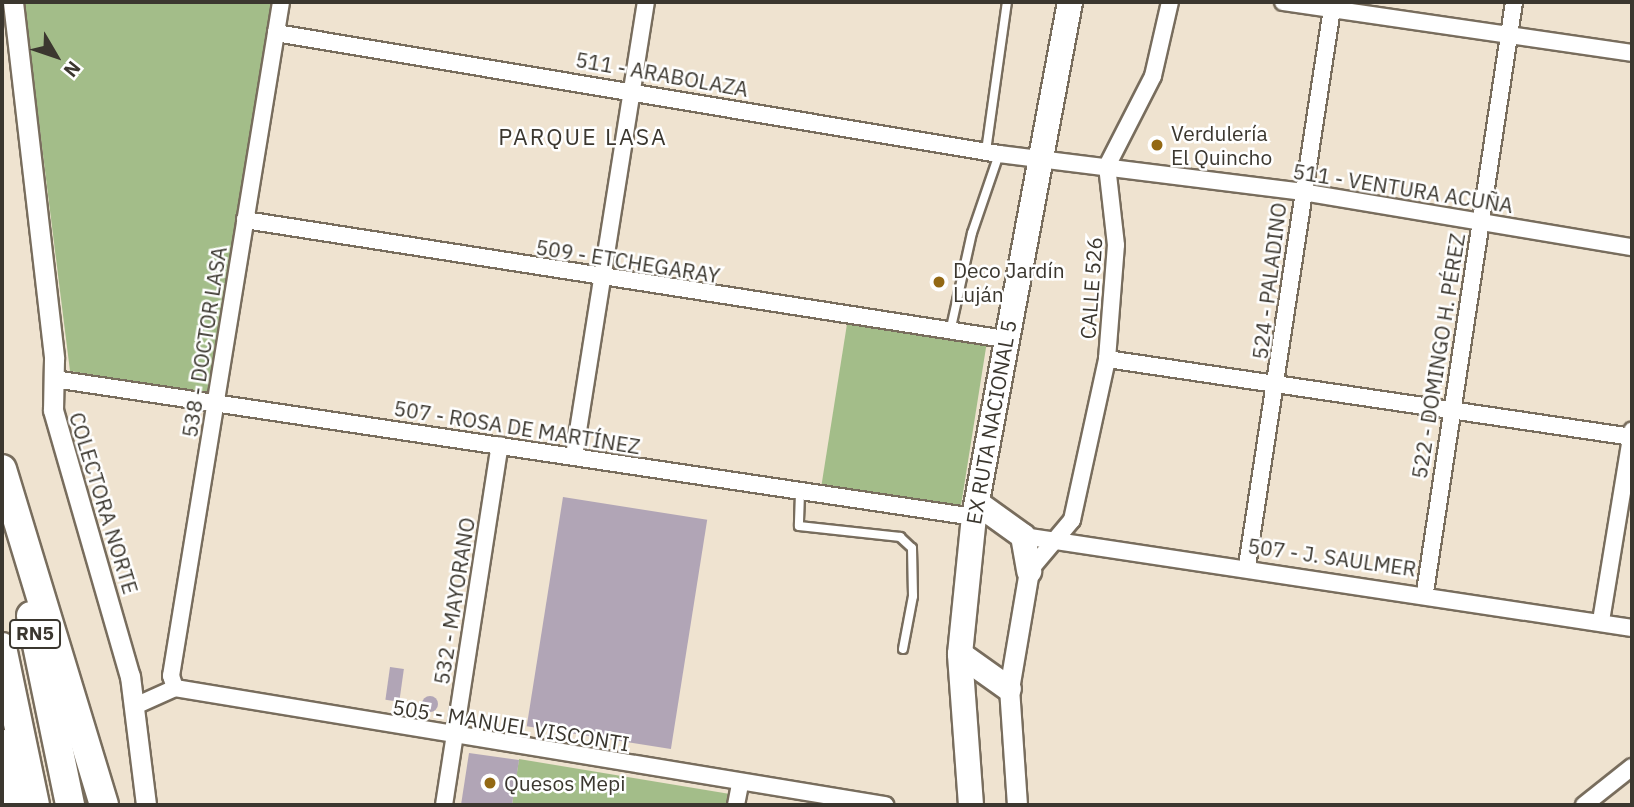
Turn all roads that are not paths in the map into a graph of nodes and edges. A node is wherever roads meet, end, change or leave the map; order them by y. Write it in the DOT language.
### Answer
graph roads {
  1 [pos="13,2"];
  2 [pos="281,2"];
  3 [pos="646,2"];
  4 [pos="1007,2"];
  5 [pos="1070,2"];
  6 [pos="1170,2"];
  7 [pos="1283,2"];
  8 [pos="1514,2"];
  9 [pos="1332,6"];
  10 [pos="276,33"];
  11 [pos="1509,35"];
  12 [pos="1632,54"];
  13 [pos="633,90"];
  14 [pos="993,153"];
  15 [pos="1040,160"];
  16 [pos="1107,166"];
  17 [pos="1302,192"];
  18 [pos="244,220"];
  19 [pos="1480,222"];
  20 [pos="1632,247"];
  21 [pos="603,279"];
  22 [pos="950,332"];
  23 [pos="1005,339"];
  24 [pos="1107,359"];
  25 [pos="54,379"];
  26 [pos="1277,380"];
  27 [pos="216,402"];
  28 [pos="1449,408"];
  29 [pos="1632,435"];
  30 [pos="500,445"];
  31 [pos="574,456"];
  32 [pos="2,470"];
  33 [pos="800,494"];
  34 [pos="975,510"];
  35 [pos="1023,536"];
  36 [pos="1054,538"];
  37 [pos="1247,566"];
  38 [pos="1029,571"];
  39 [pos="1425,592"];
  40 [pos="1601,621"];
  41 [pos="1632,628"];
  42 [pos="2,647"];
  43 [pos="903,649"];
  44 [pos="960,654"];
  45 [pos="175,688"];
  46 [pos="1009,689"];
  47 [pos="135,706"];
  48 [pos="2,728"];
  49 [pos="455,737"];
  50 [pos="1632,768"];
  51 [pos="740,784"];
  52 [pos="13,805"];
  53 [pos="35,805"];
  54 [pos="70,805"];
  55 [pos="104,805"];
  56 [pos="146,805"];
  57 [pos="444,805"];
  58 [pos="736,805"];
  59 [pos="885,805"];
  60 [pos="971,805"];
  61 [pos="1017,805"];
  62 [pos="1584,805"];
  1 -- 25 [label="street, COLECTORA NORTE"];
  2 -- 10 [label="street, 538 - DOCTOR LASA"];
  3 -- 13 [label="street"];
  4 -- 14 [label="lane"];
  5 -- 15 [label="main road, EX RUTA NACIONAL 5"];
  6 -- 16 [label="street"];
  7 -- 9 [label="street"];
  8 -- 11 [label="street, 522 - DOMINGO H. PÉREZ"];
  9 -- 11 [label="street"];
  9 -- 17 [label="street, 524 - PALADINO"];
  10 -- 13 [label="street, 511 - ARABOLAZA"];
  10 -- 18 [label="street, 538 - DOCTOR LASA"];
  11 -- 12 [label="street"];
  11 -- 19 [label="street, 522 - DOMINGO H. PÉREZ"];
  13 -- 14 [label="street, 511 - ARABOLAZA"];
  13 -- 21 [label="street"];
  14 -- 15 [label="street, 511 - ARABOLAZA"];
  14 -- 22 [label="lane"];
  15 -- 16 [label="street, 511 - VENTURA ACUÑA"];
  15 -- 23 [label="main road, EX RUTA NACIONAL 5"];
  16 -- 17 [label="street, 511 - VENTURA ACUÑA"];
  16 -- 24 [label="street, CALLE 526"];
  17 -- 19 [label="street, 511 - VENTURA ACUÑA"];
  17 -- 26 [label="street, 524 - PALADINO"];
  18 -- 21 [label="street, 509 - ETCHEGARAY"];
  18 -- 27 [label="street, 538 - DOCTOR LASA"];
  19 -- 20 [label="street, 511 - VENTURA ACUÑA"];
  19 -- 28 [label="street, 522 - DOMINGO H. PÉREZ"];
  21 -- 22 [label="street, 509 - ETCHEGARAY"];
  21 -- 31 [label="street"];
  22 -- 23 [label="street, 509 - ETCHEGARAY"];
  23 -- 34 [label="main road, EX RUTA NACIONAL 5"];
  24 -- 26 [label="street"];
  24 -- 36 [label="street, CALLE 526"];
  25 -- 27 [label="street, 507 - ROSA DE MARTÍNEZ"];
  25 -- 47 [label="street, COLECTORA NORTE"];
  26 -- 28 [label="street"];
  26 -- 37 [label="street, 524 - PALADINO"];
  27 -- 30 [label="street, 507 - ROSA DE MARTÍNEZ"];
  27 -- 45 [label="street, 538 - DOCTOR LASA"];
  28 -- 29 [label="street"];
  28 -- 39 [label="street, 522 - DOMINGO H. PÉREZ"];
  29 -- 40 [label="street"];
  30 -- 31 [label="street, 507 - ROSA DE MARTÍNEZ"];
  30 -- 49 [label="street, 532 - MAYORANO"];
  31 -- 33 [label="street, 507 - ROSA DE MARTÍNEZ"];
  32 -- 54 [label="highway, RN5"];
  32 -- 55 [label="highway"];
  33 -- 34 [label="street, 507 - ROSA DE MARTÍNEZ"];
  33 -- 43 [label="lane"];
  34 -- 35 [label="main road"];
  34 -- 44 [label="main road, EX RUTA NACIONAL 5"];
  35 -- 36 [label="street, 507 - J. SAULMER"];
  35 -- 38 [label="main road"];
  36 -- 37 [label="street, 507 - J. SAULMER"];
  36 -- 38 [label="street, CALLE 526"];
  37 -- 39 [label="street, 507 - J. SAULMER"];
  38 -- 46 [label="street"];
  39 -- 40 [label="street, 507 - J. SAULMER"];
  40 -- 41 [label="street, 507 - J. SAULMER"];
  42 -- 53 [label="highway, RN5"];
  44 -- 46 [label="main road"];
  44 -- 60 [label="main road, EX RUTA NACIONAL 5"];
  45 -- 47 [label="street"];
  45 -- 49 [label="street, 505 - MANUEL VISCONTI"];
  46 -- 61 [label="street"];
  47 -- 56 [label="street, COLECTORA NORTE"];
  48 -- 52 [label="highway"];
  49 -- 51 [label="street, 505 - MANUEL VISCONTI"];
  49 -- 57 [label="street, 532 - MAYORANO"];
  50 -- 62 [label="street"];
  51 -- 58 [label="street"];
  51 -- 59 [label="street, 505 - MANUEL VISCONTI"];
}
